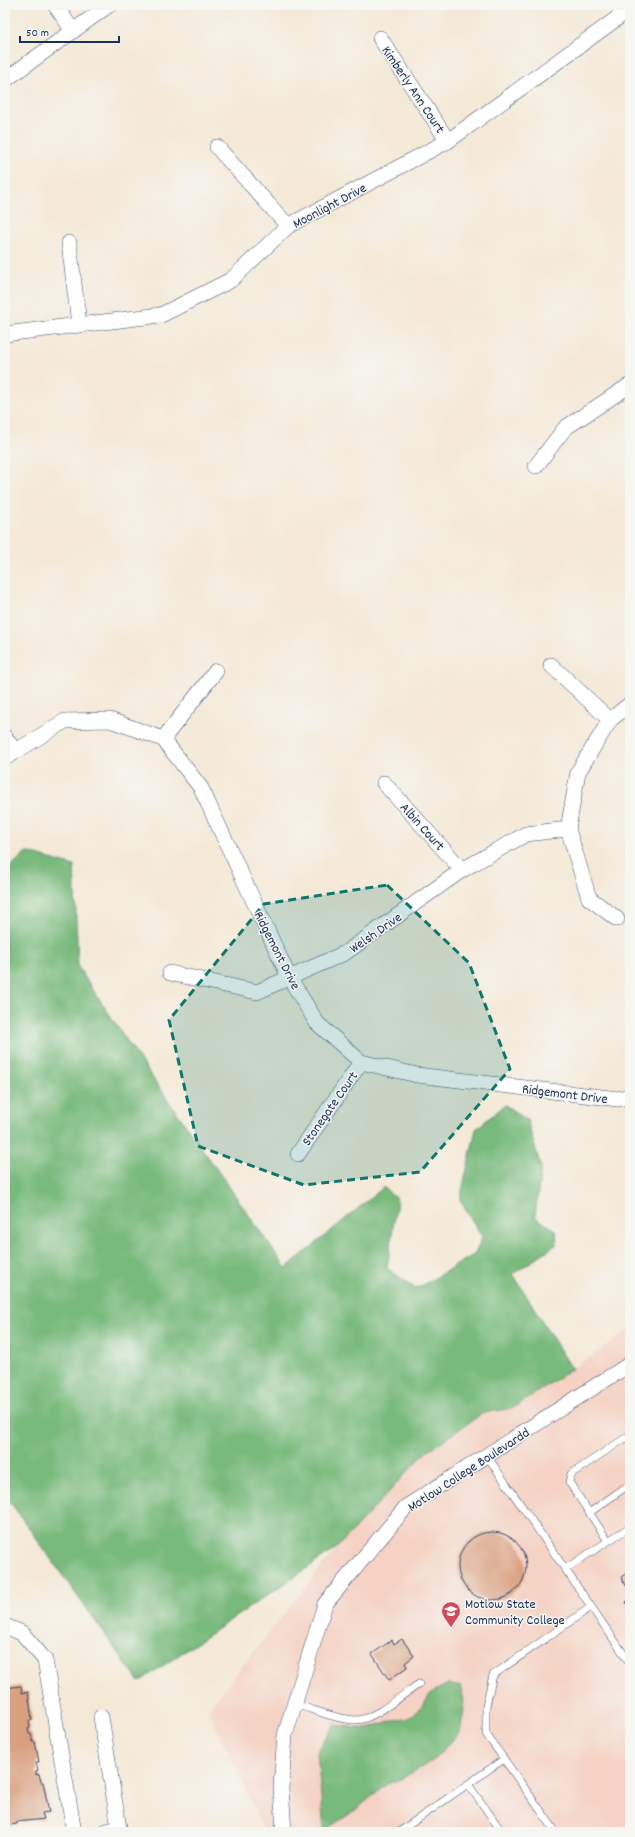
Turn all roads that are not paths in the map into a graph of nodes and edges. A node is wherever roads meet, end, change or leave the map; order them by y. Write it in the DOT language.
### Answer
graph roads {
  1 [pos="55,5"];
  2 [pos="109,5"];
  3 [pos="630,9"];
  4 [pos="73,31"];
  5 [pos="380,38"];
  6 [pos="5,80"];
  7 [pos="448,141"];
  8 [pos="217,146"];
  9 [pos="288,226"];
  10 [pos="69,243"];
  11 [pos="79,324"];
  12 [pos="5,334"];
  13 [pos="630,385"];
  14 [pos="536,466"];
  15 [pos="551,665"];
  16 [pos="216,671"];
  17 [pos="630,704"];
  18 [pos="610,720"];
  19 [pos="5,737"];
  20 [pos="163,739"];
  21 [pos="10,755"];
  22 [pos="384,783"];
  23 [pos="568,829"];
  24 [pos="462,870"];
  25 [pos="617,919"];
  26 [pos="170,973"];
  27 [pos="289,977"];
  28 [pos="361,1062"];
  29 [pos="630,1096"];
  30 [pos="298,1154"];
  31 [pos="630,1364"];
  32 [pos="630,1435"];
  33 [pos="487,1456"];
  34 [pos="630,1484"];
  35 [pos="589,1513"];
  36 [pos="630,1527"];
  37 [pos="608,1541"];
  38 [pos="565,1569"];
  39 [pos="591,1607"];
  40 [pos="5,1626"];
  41 [pos="630,1663"];
  42 [pos="419,1684"];
  43 [pos="294,1704"];
  44 [pos="101,1717"];
  45 [pos="504,1759"];
  46 [pos="468,1784"];
  47 [pos="120,1830"];
  48 [pos="74,1832"];
  49 [pos="104,1832"];
  50 [pos="284,1832"];
  51 [pos="399,1832"];
  52 [pos="502,1832"];
  53 [pos="556,1832"];
  1 -- 4 [label="street"];
  2 -- 4 [label="street"];
  3 -- 7 [label="street, Moonlight Drive"];
  4 -- 6 [label="street"];
  5 -- 7 [label="street, Kimberly Ann Court"];
  7 -- 9 [label="street, Moonlight Drive"];
  8 -- 9 [label="street"];
  9 -- 11 [label="street, Moonlight Drive"];
  10 -- 11 [label="street"];
  11 -- 12 [label="street, Moonlight Drive"];
  13 -- 14 [label="street"];
  15 -- 18 [label="street"];
  16 -- 20 [label="street"];
  17 -- 18 [label="street"];
  18 -- 23 [label="street"];
  19 -- 21 [label="street"];
  20 -- 21 [label="street"];
  20 -- 27 [label="street, Ridgemont Drive"];
  22 -- 24 [label="street, Albin Court"];
  23 -- 24 [label="street, Welsh Drive"];
  23 -- 25 [label="street"];
  24 -- 27 [label="street, Welsh Drive"];
  26 -- 27 [label="street, Welsh Drive"];
  27 -- 28 [label="street, Ridgemont Drive"];
  28 -- 29 [label="street, Ridgemont Drive"];
  28 -- 30 [label="street, Stonegate Court"];
  31 -- 33 [label="street, Motlow College Boulevardd"];
  32 -- 35 [label="lane"];
  33 -- 38 [label="lane"];
  33 -- 43 [label="street, Motlow College Boulevardd"];
  34 -- 35 [label="lane"];
  35 -- 37 [label="lane"];
  36 -- 37 [label="lane"];
  37 -- 38 [label="lane"];
  38 -- 39 [label="lane"];
  39 -- 41 [label="lane"];
  39 -- 45 [label="lane"];
  40 -- 48 [label="street"];
  42 -- 43 [label="lane"];
  43 -- 50 [label="street, Motlow College Boulevardd"];
  44 -- 47 [label="street"];
  45 -- 46 [label="lane"];
  45 -- 53 [label="lane"];
  46 -- 51 [label="lane"];
  46 -- 52 [label="lane"];
  47 -- 49 [label="street"];
}
